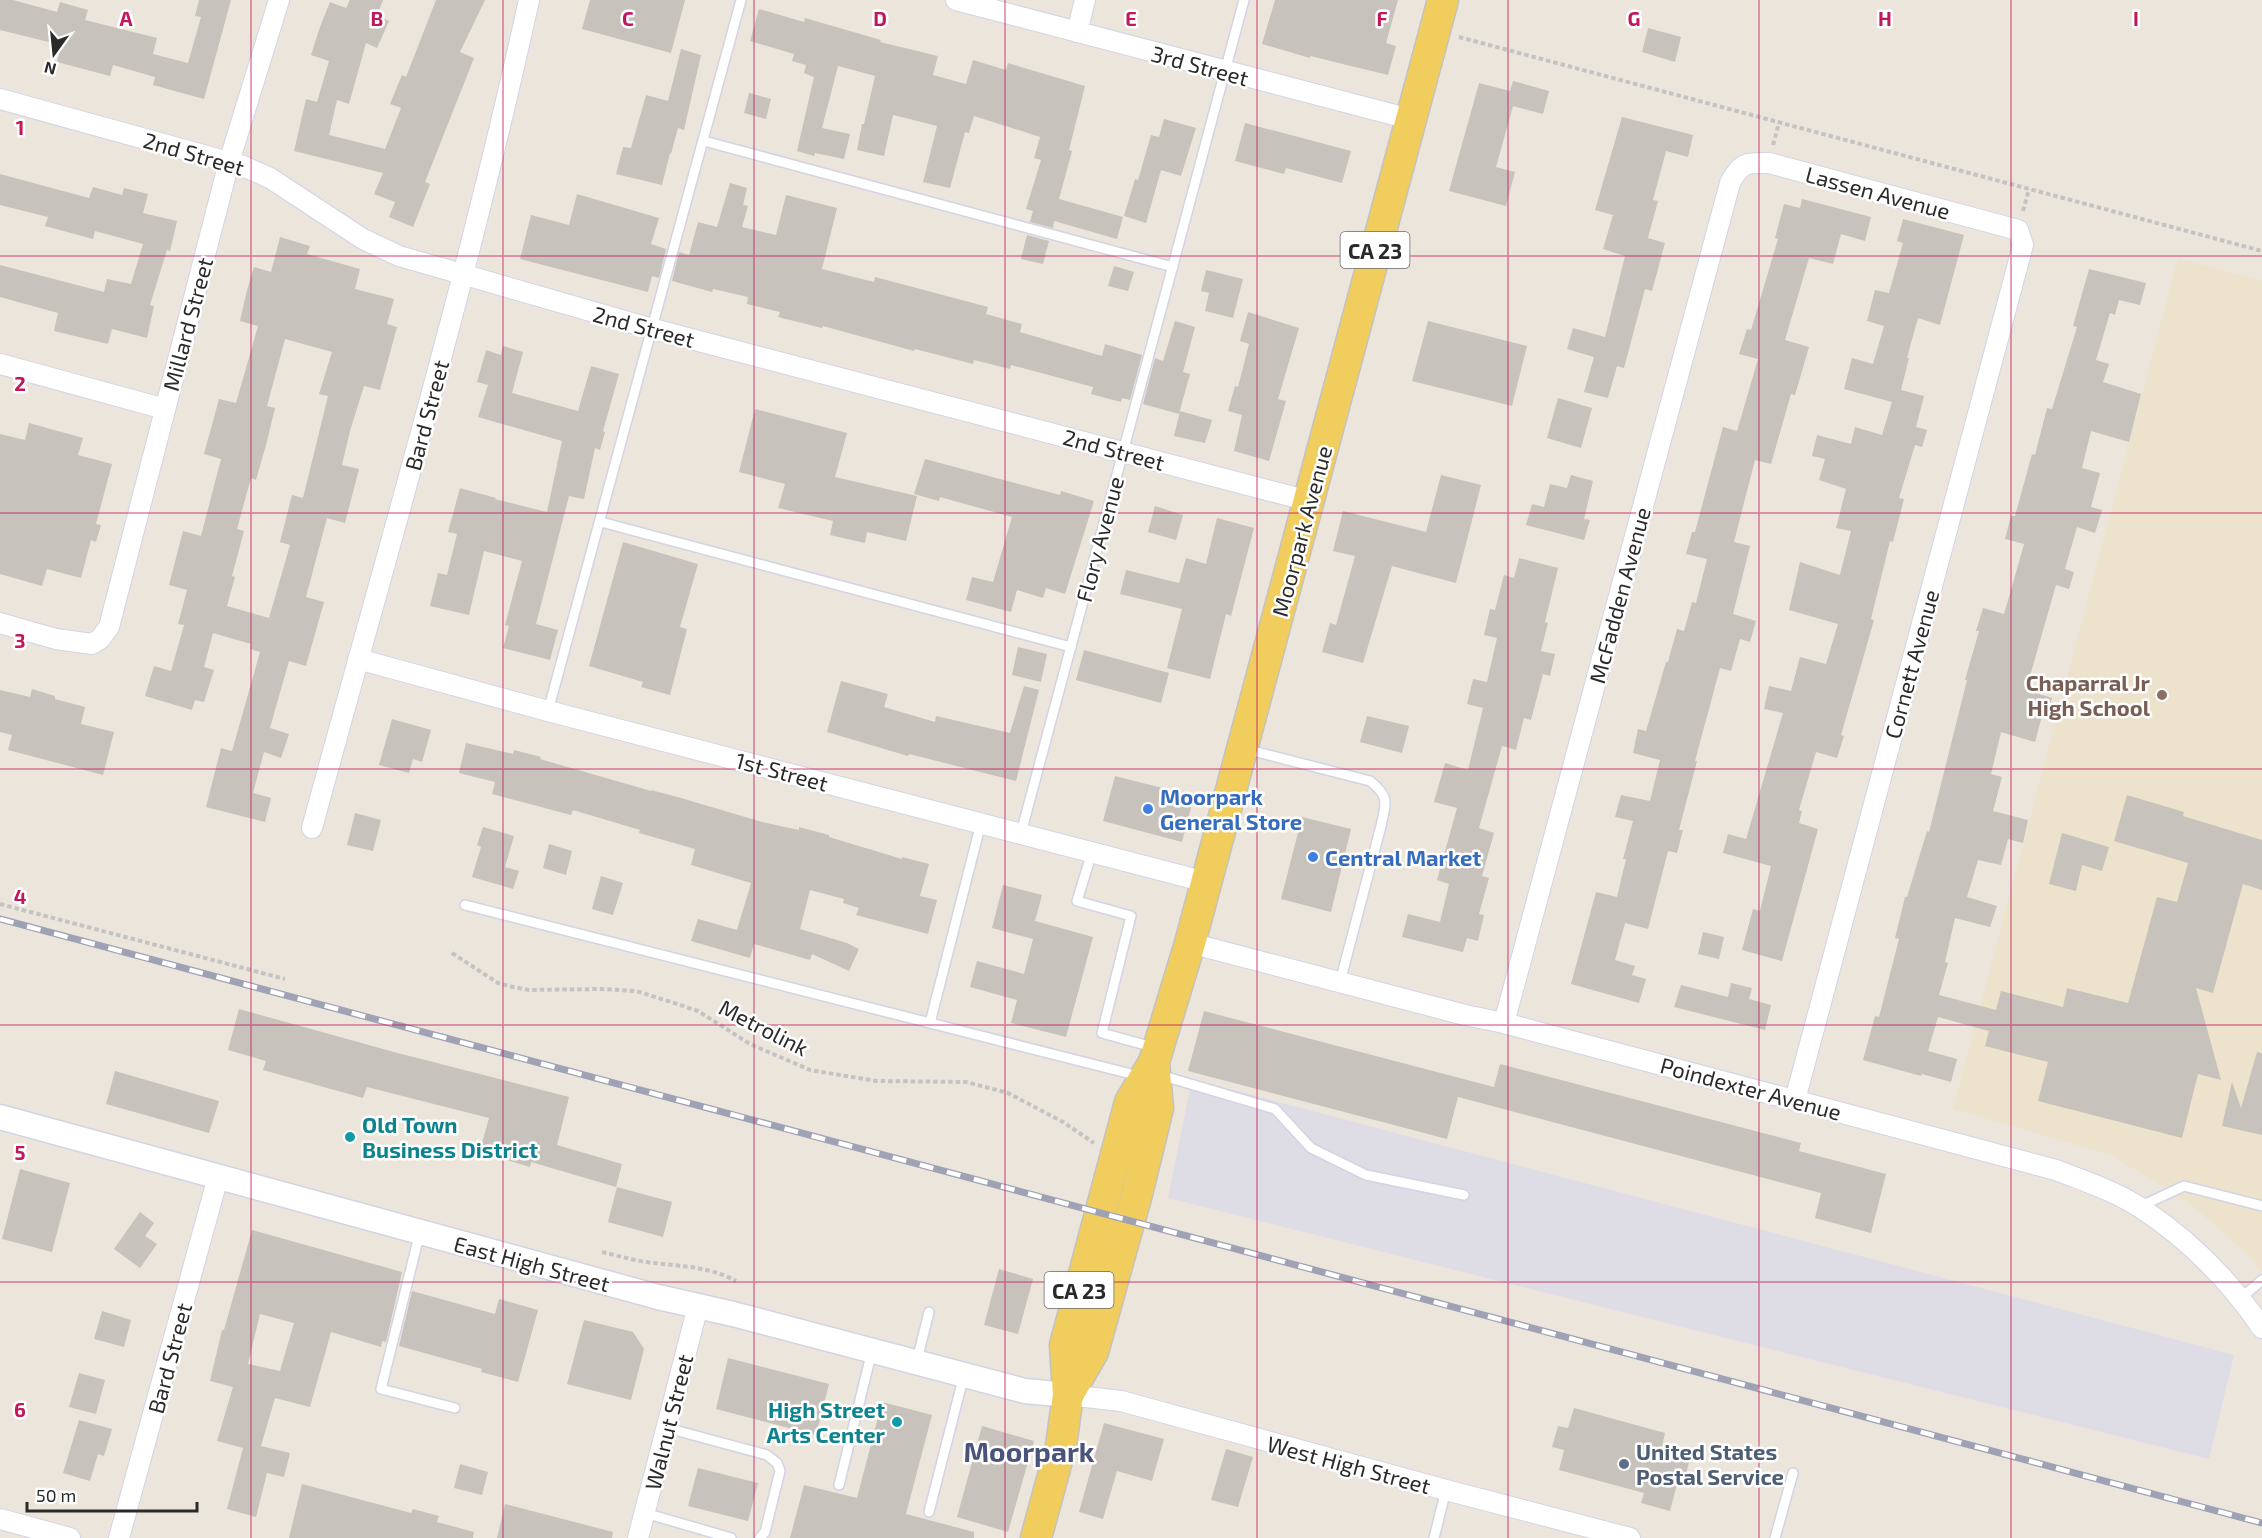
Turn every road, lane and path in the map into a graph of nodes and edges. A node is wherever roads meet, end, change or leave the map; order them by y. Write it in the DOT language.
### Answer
graph roads {
  1 [pos="279,0"];
  2 [pos="529,0"];
  3 [pos="741,0"];
  4 [pos="956,0"];
  5 [pos="1085,0"];
  6 [pos="1244,0"];
  7 [pos="1443,0"];
  8 [pos="1435,30"];
  9 [pos="1077,32"];
  10 [pos="1225,72"];
  11 [pos="0,99"];
  12 [pos="1410,119"];
  13 [pos="704,141"];
  14 [pos="230,162"];
  15 [pos="1737,169"];
  16 [pos="2018,230"];
  17 [pos="2262,251"];
  18 [pos="1173,267"];
  19 [pos="462,276"];
  20 [pos="653,329"];
  21 [pos="0,364"];
  22 [pos="165,409"];
  23 [pos="1123,451"];
  24 [pos="1309,501"];
  25 [pos="601,522"];
  26 [pos="0,623"];
  27 [pos="1071,647"];
  28 [pos="358,659"];
  29 [pos="548,711"];
  30 [pos="1243,748"];
  31 [pos="981,823"];
  32 [pos="312,828"];
  33 [pos="1021,833"];
  34 [pos="1092,852"];
  35 [pos="1206,882"];
  36 [pos="0,904"];
  37 [pos="465,905"];
  38 [pos="1190,942"];
  39 [pos="452,953"];
  40 [pos="285,979"];
  41 [pos="1340,982"];
  42 [pos="930,1023"];
  43 [pos="1504,1023"];
  44 [pos="1153,1065"];
  45 [pos="1795,1100"];
  46 [pos="0,1117"];
  47 [pos="1095,1143"];
  48 [pos="218,1177"];
  49 [pos="1464,1195"];
  50 [pos="2262,1206"];
  51 [pos="2139,1207"];
  52 [pos="420,1232"];
  53 [pos="602,1252"];
  54 [pos="2262,1280"];
  55 [pos="736,1281"];
  56 [pos="2240,1299"];
  57 [pos="698,1306"];
  58 [pos="929,1312"];
  59 [pos="2262,1328"];
  60 [pos="872,1351"];
  61 [pos="916,1362"];
  62 [pos="964,1375"];
  63 [pos="1068,1395"];
  64 [pos="455,1408"];
  65 [pos="667,1428"];
  66 [pos="1793,1473"];
  67 [pos="839,1485"];
  68 [pos="1446,1490"];
  69 [pos="929,1512"];
  70 [pos="645,1514"];
  71 [pos="0,1519"];
  72 [pos="70,1538"];
  73 [pos="119,1538"];
  74 [pos="638,1538"];
  75 [pos="731,1538"];
  76 [pos="760,1538"];
  77 [pos="1036,1538"];
  78 [pos="1434,1538"];
  79 [pos="1630,1538"];
  80 [pos="1775,1538"];
  1 -- 14 [label="street, Millard Street"];
  2 -- 19 [label="street, Bard Street"];
  3 -- 13 [label="lane"];
  4 -- 9 [label="street, 3rd Street"];
  5 -- 9 [label="street"];
  6 -- 10 [label="lane, Flory Avenue"];
  7 -- 8 [label="main road, Moorpark Avenue / CA 23"];
  8 -- 12 [label="main road, Moorpark Avenue / CA 23"];
  8 -- 17 [label="path"];
  9 -- 10 [label="street, 3rd Street"];
  10 -- 12 [label="street, 3rd Street"];
  10 -- 18 [label="lane, Flory Avenue"];
  11 -- 14 [label="street, 2nd Street"];
  12 -- 24 [label="main road, Moorpark Avenue / CA 23"];
  13 -- 18 [label="lane"];
  13 -- 20 [label="lane"];
  14 -- 19 [label="street, 2nd Street"];
  14 -- 22 [label="street, Millard Street"];
  15 -- 16 [label="street, Lassen Avenue"];
  15 -- 43 [label="street, McFadden Avenue"];
  16 -- 45 [label="street, Cornett Avenue"];
  18 -- 23 [label="lane, Flory Avenue"];
  19 -- 20 [label="street, 2nd Street"];
  19 -- 28 [label="street, Bard Street"];
  20 -- 23 [label="street, 2nd Street"];
  20 -- 25 [label="lane"];
  21 -- 22 [label="street"];
  22 -- 26 [label="street, Millard Street"];
  23 -- 24 [label="street, 2nd Street"];
  23 -- 27 [label="lane, Flory Avenue"];
  24 -- 30 [label="main road, Moorpark Avenue / CA 23"];
  25 -- 27 [label="lane"];
  25 -- 29 [label="lane"];
  27 -- 33 [label="lane, Flory Avenue"];
  28 -- 29 [label="street, 1st Street"];
  28 -- 32 [label="street, Bard Street"];
  29 -- 31 [label="street, 1st Street"];
  30 -- 35 [label="main road, Moorpark Avenue / CA 23"];
  30 -- 41 [label="lane"];
  31 -- 33 [label="street, 1st Street"];
  31 -- 42 [label="lane"];
  33 -- 34 [label="street, 1st Street"];
  34 -- 35 [label="street, 1st Street"];
  34 -- 44 [label="lane"];
  35 -- 38 [label="main road, Moorpark Avenue / CA 23"];
  36 -- 40 [label="path"];
  37 -- 42 [label="lane"];
  38 -- 41 [label="street, Poindexter Avenue"];
  38 -- 44 [label="main road, Moorpark Avenue / CA 23"];
  39 -- 47 [label="path, Metrolink"];
  41 -- 43 [label="street, Poindexter Avenue"];
  42 -- 44 [label="lane"];
  43 -- 45 [label="street, Poindexter Avenue"];
  44 -- 49 [label="lane"];
  44 -- 63 [label="main road, Moorpark Avenue / CA 23"];
  45 -- 51 [label="street, Poindexter Avenue"];
  46 -- 48 [label="street, East High Street"];
  48 -- 52 [label="street, East High Street"];
  48 -- 73 [label="street, Bard Street"];
  50 -- 51 [label="lane"];
  51 -- 56 [label="street, Poindexter Avenue"];
  52 -- 57 [label="street, East High Street"];
  52 -- 64 [label="lane"];
  53 -- 55 [label="path"];
  54 -- 56 [label="lane"];
  56 -- 59 [label="street, Poindexter Avenue"];
  57 -- 60 [label="street, East High Street"];
  57 -- 65 [label="street, Walnut Street"];
  58 -- 61 [label="lane"];
  60 -- 61 [label="street, East High Street"];
  60 -- 67 [label="lane"];
  61 -- 62 [label="street, East High Street"];
  62 -- 63 [label="street, East High Street"];
  62 -- 69 [label="lane"];
  63 -- 68 [label="street, West High Street"];
  63 -- 77 [label="main road, Moorpark Avenue / CA 23"];
  65 -- 70 [label="street, Walnut Street"];
  65 -- 76 [label="lane"];
  66 -- 80 [label="lane"];
  68 -- 78 [label="lane"];
  68 -- 79 [label="street, West High Street"];
  70 -- 74 [label="street, Walnut Street"];
  70 -- 75 [label="lane"];
  71 -- 72 [label="street"];
}
